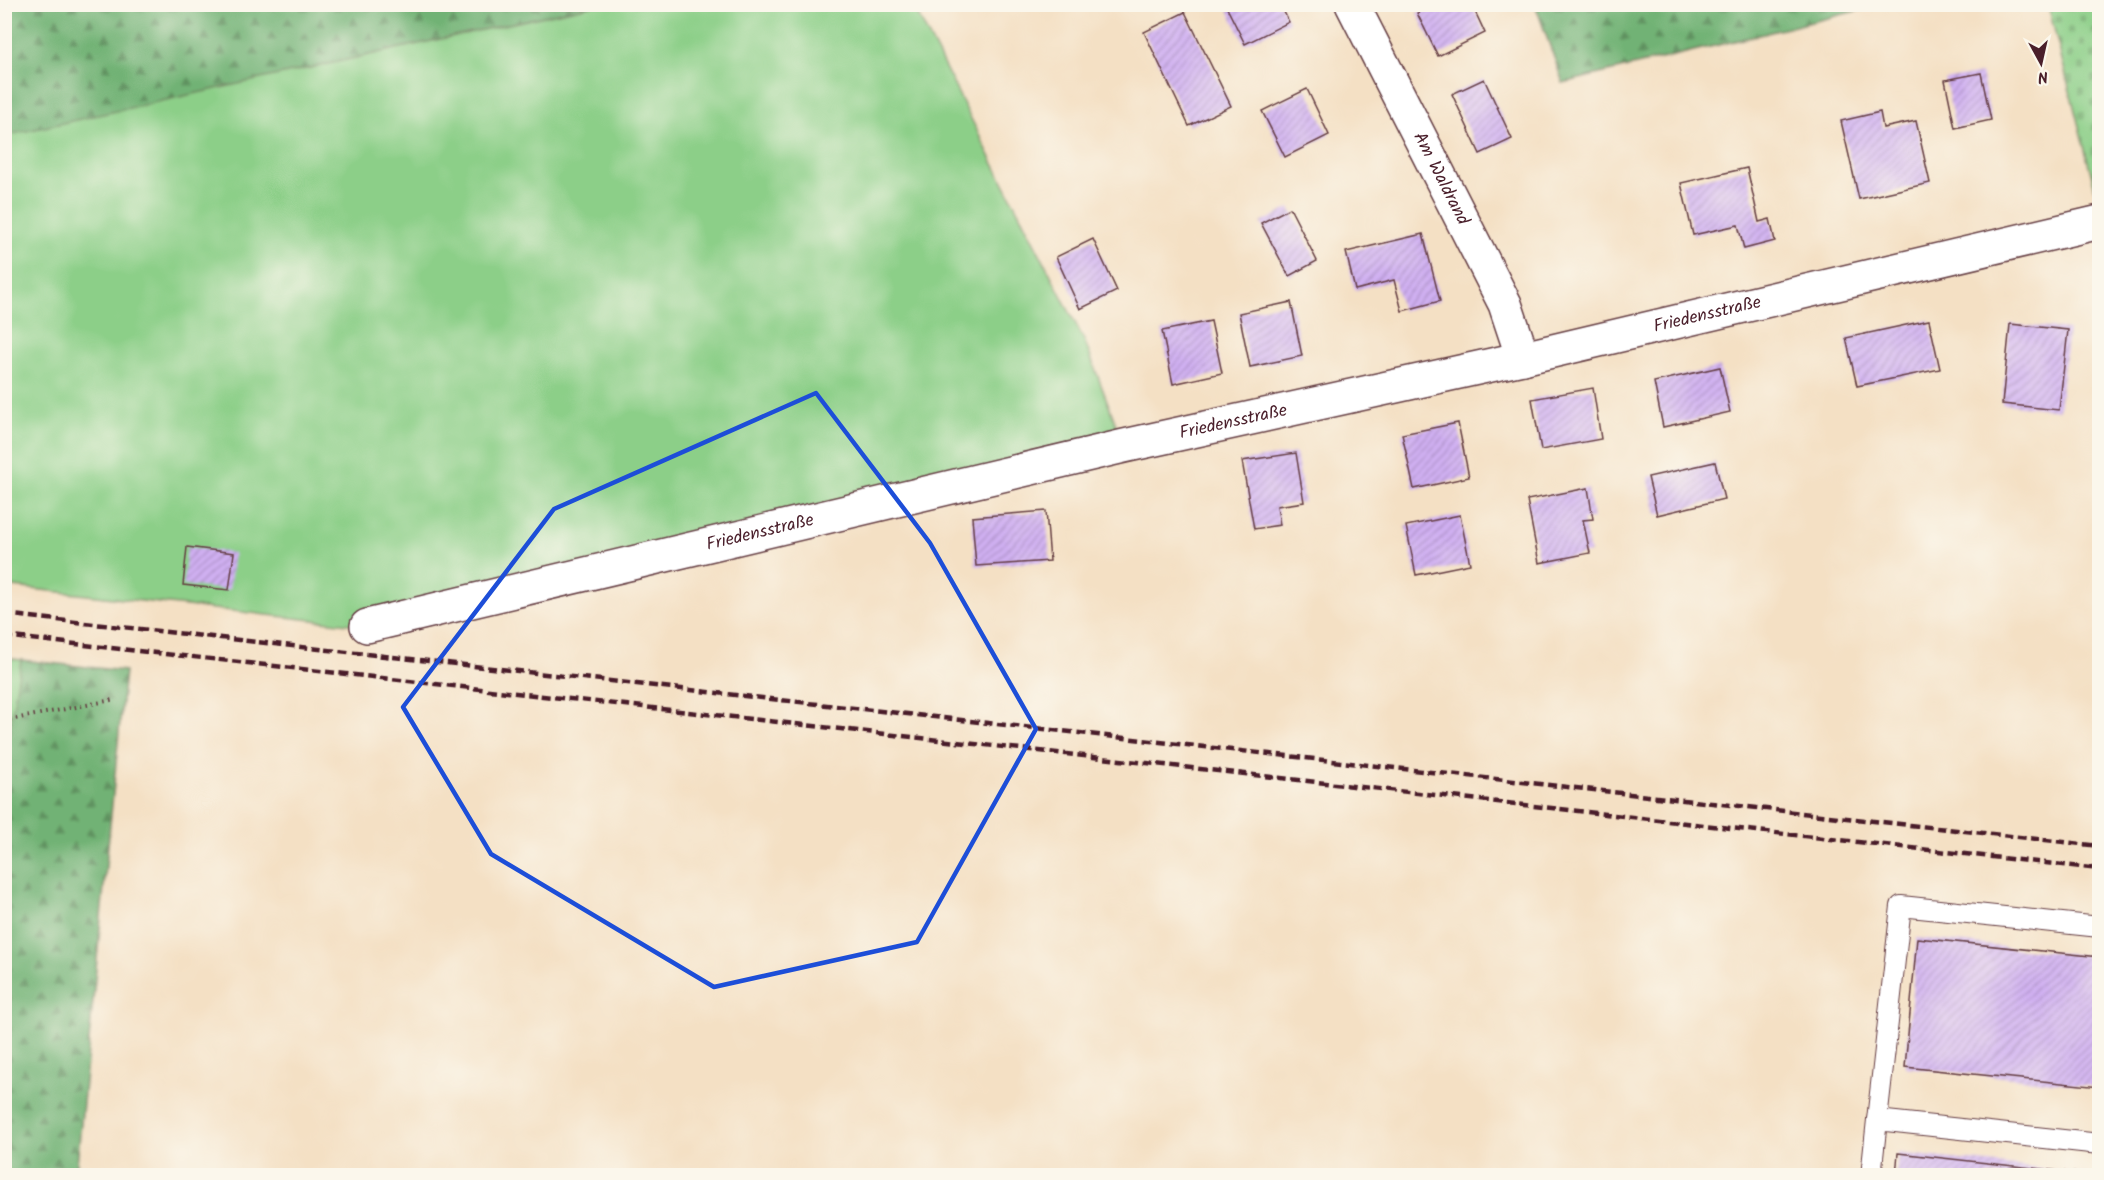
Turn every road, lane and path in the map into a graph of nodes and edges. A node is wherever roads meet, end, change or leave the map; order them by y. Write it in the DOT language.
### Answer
graph roads {
  1 [pos="1352,4"];
  2 [pos="2100,222"];
  3 [pos="1523,358"];
  4 [pos="367,626"];
  5 [pos="112,700"];
  6 [pos="4,721"];
  7 [pos="2100,927"];
  8 [pos="1876,1120"];
  9 [pos="2100,1144"];
  10 [pos="1870,1176"];
  1 -- 3 [label="street, Am Waldrand"];
  2 -- 3 [label="street, Friedensstraße"];
  3 -- 4 [label="street, Friedensstraße"];
  5 -- 6 [label="path"];
  7 -- 8 [label="lane"];
  8 -- 9 [label="lane"];
  8 -- 10 [label="lane"];
}
